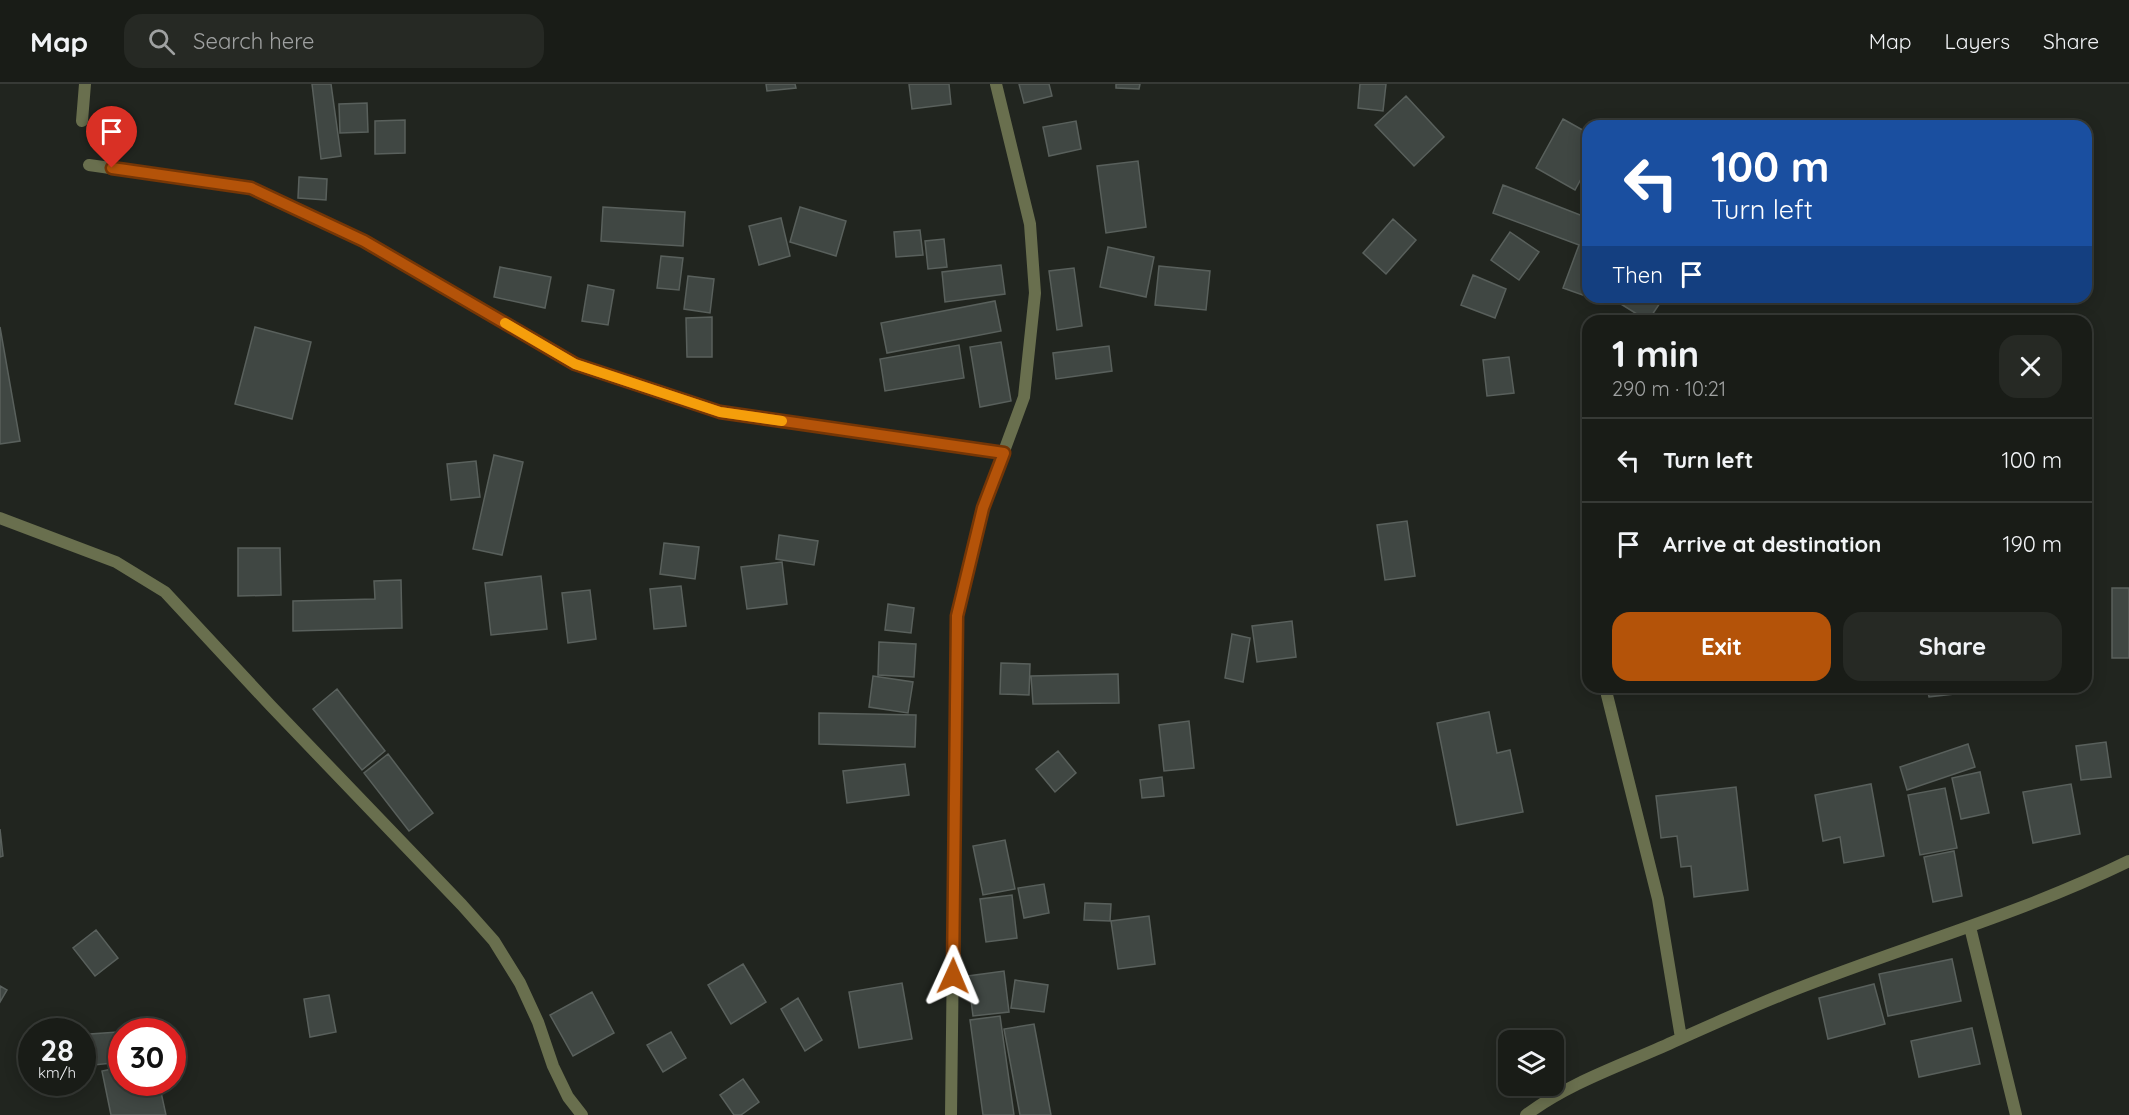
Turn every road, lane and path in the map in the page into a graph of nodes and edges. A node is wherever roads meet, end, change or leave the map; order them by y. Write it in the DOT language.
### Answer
graph roads {
  1 [pos="85,84"];
  2 [pos="996,84"];
  3 [pos="82,121"];
  4 [pos="89,165"];
  5 [pos="1004,453"];
  6 [pos="0,518"];
  7 [pos="1607,695"];
  8 [pos="2129,861"];
  9 [pos="1970,927"];
  10 [pos="1680,1038"];
  11 [pos="582,1115"];
  12 [pos="951,1115"];
  13 [pos="1526,1115"];
  14 [pos="2016,1115"];
  1 -- 3 [label="street"];
  2 -- 5 [label="street"];
  4 -- 5 [label="street"];
  5 -- 12 [label="street"];
  6 -- 11 [label="street"];
  7 -- 10 [label="street"];
  8 -- 9 [label="street"];
  9 -- 10 [label="street"];
  9 -- 14 [label="street"];
  10 -- 13 [label="street"];
}
